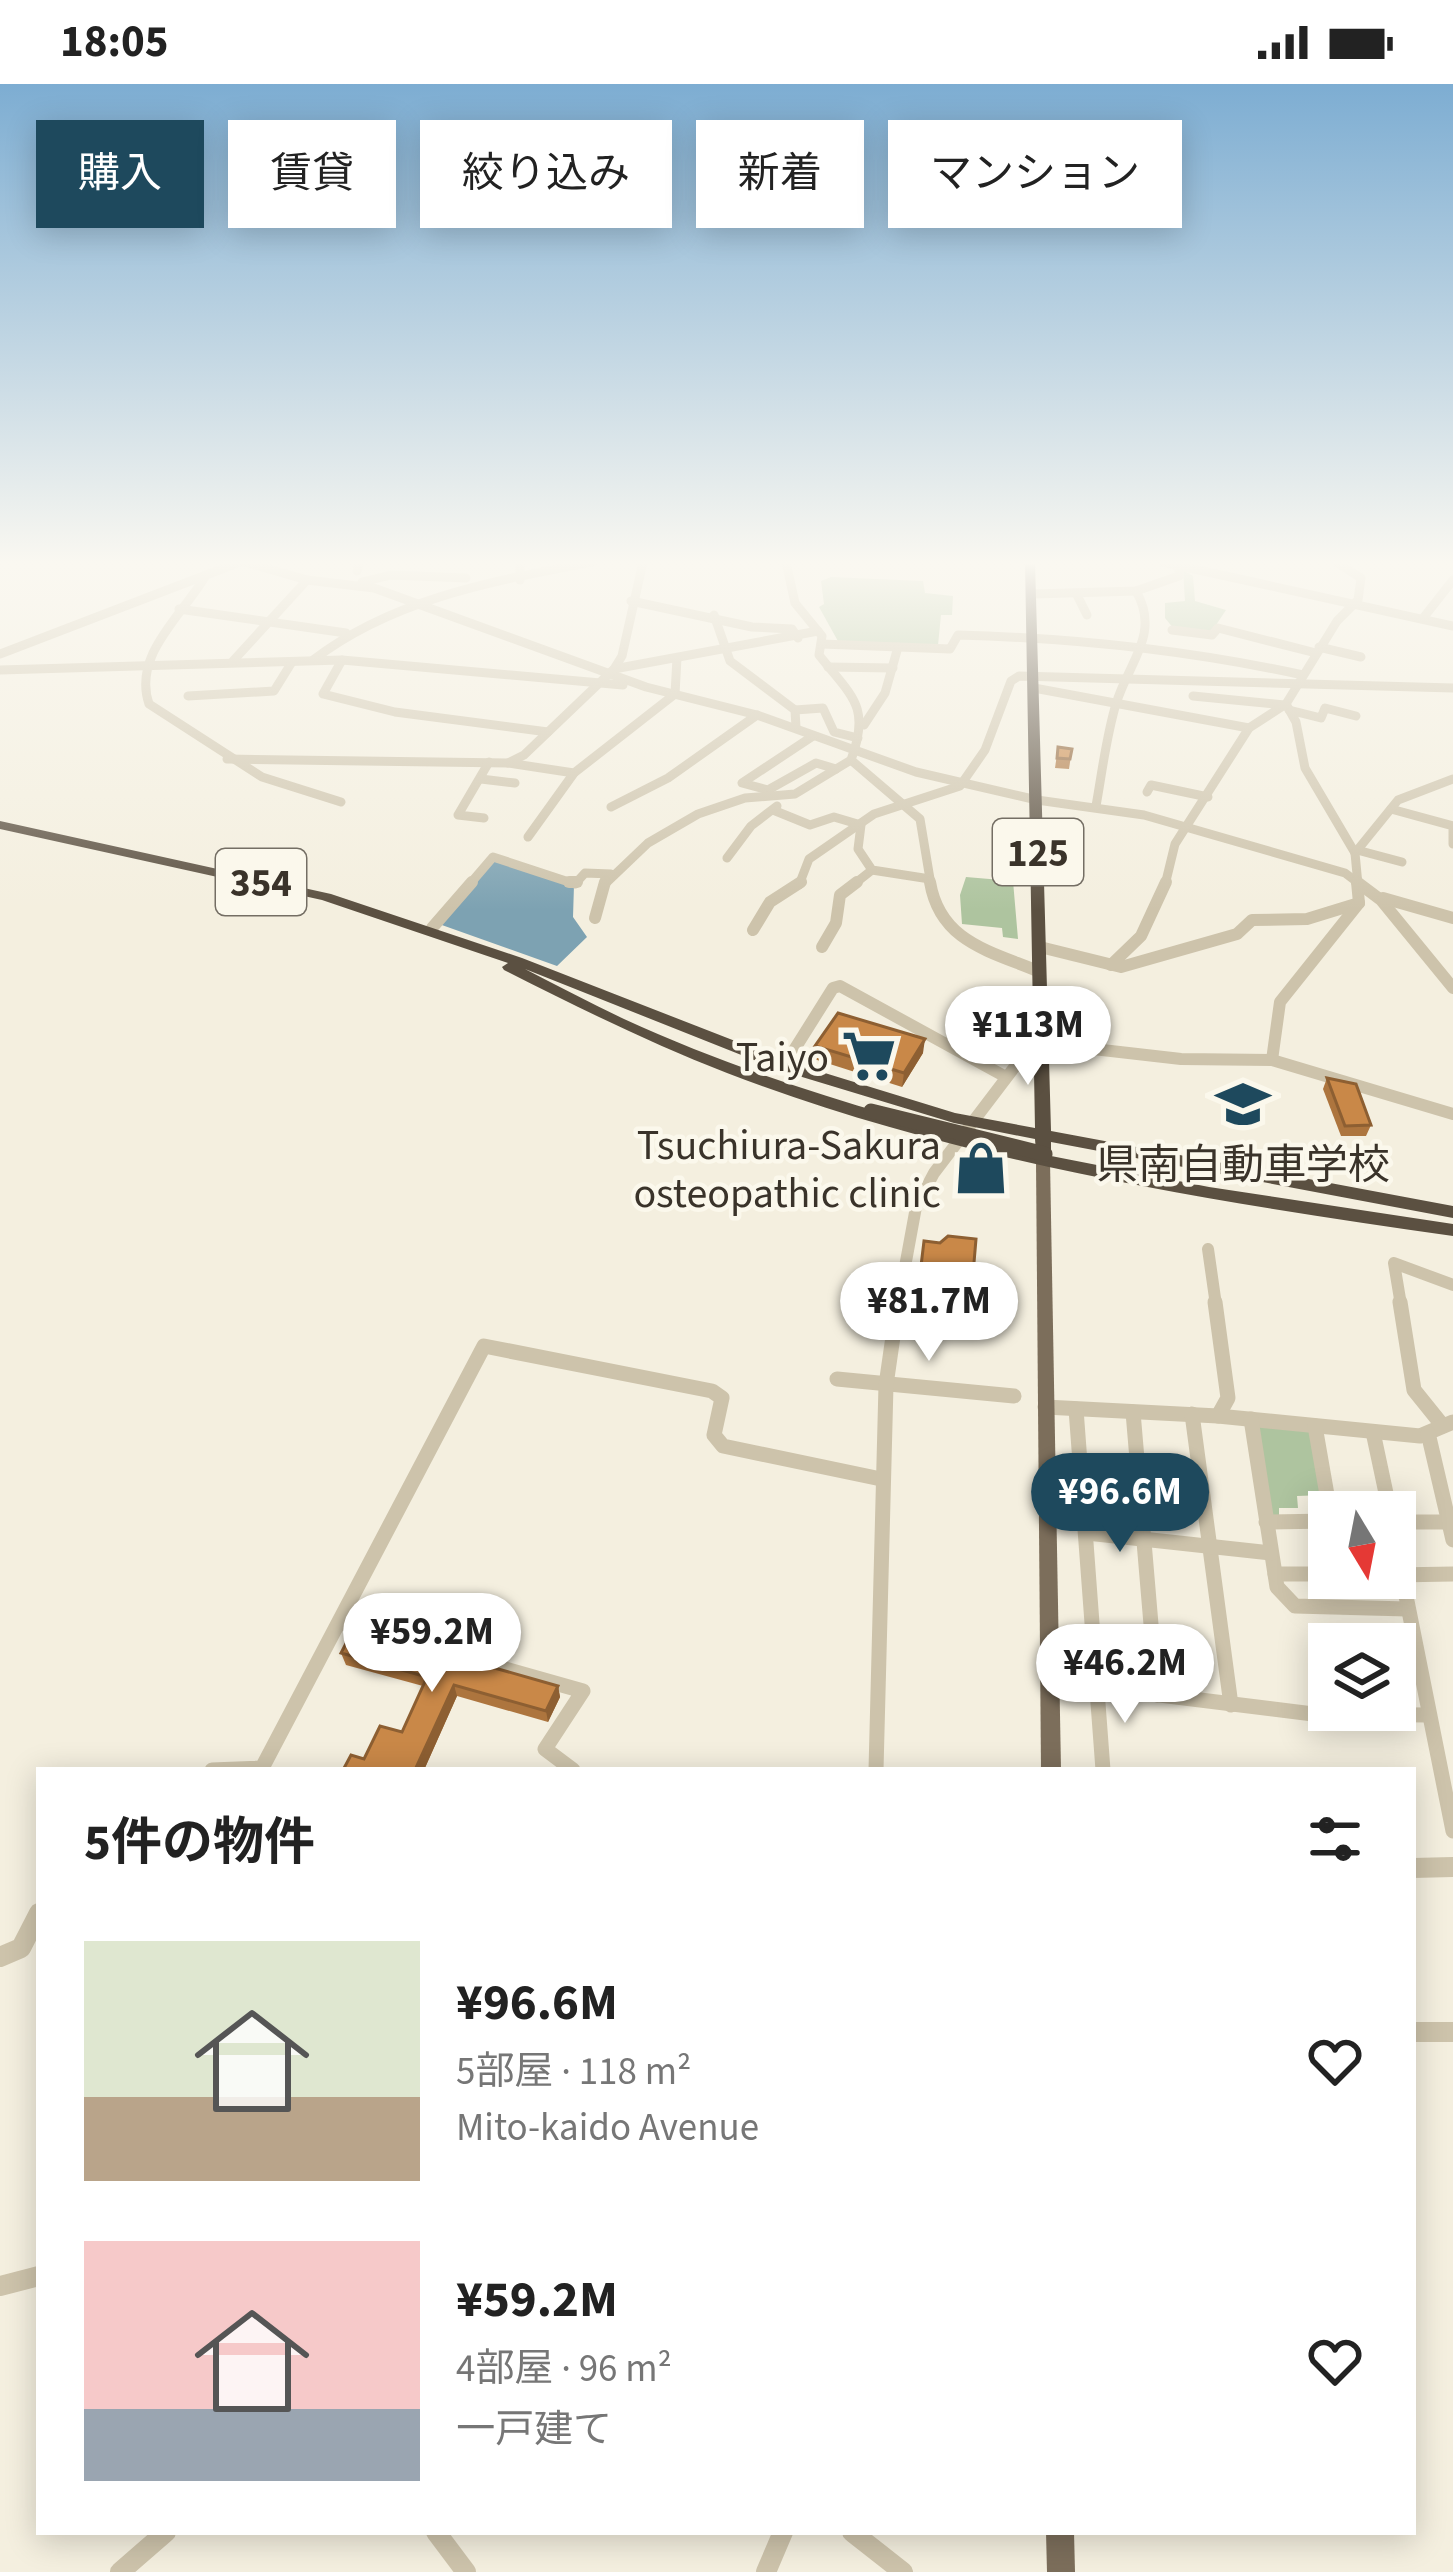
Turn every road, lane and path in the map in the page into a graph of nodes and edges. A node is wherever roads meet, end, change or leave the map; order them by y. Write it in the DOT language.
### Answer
graph roads {
  1 [pos="147,678"];
  2 [pos="282,678"];
  3 [pos="332,678"];
  4 [pos="551,678"];
  5 [pos="602,678"];
  6 [pos="627,678"];
  7 [pos="676,678"];
  8 [pos="753,678"];
  9 [pos="838,678"];
  10 [pos="889,678"];
  11 [pos="1122,678"];
  12 [pos="1125,678"];
  13 [pos="1144,678"];
  14 [pos="1296,678"];
  15 [pos="1300,679"];
  16 [pos="1034,681"];
  17 [pos="596,682"];
  18 [pos="646,687"];
  19 [pos="1453,688"];
  20 [pos="675,694"];
  21 [pos="188,696"];
  22 [pos="1193,696"];
  23 [pos="1116,702"];
  24 [pos="1286,706"];
  25 [pos="795,710"];
  26 [pos="758,715"];
  27 [pos="1356,716"];
  28 [pos="864,725"];
  29 [pos="796,728"];
  30 [pos="1249,728"];
  31 [pos="548,732"];
  32 [pos="813,736"];
  33 [pos="859,739"];
  34 [pos="852,756"];
  35 [pos="225,759"];
  36 [pos="489,762"];
  37 [pos="508,763"];
  38 [pos="836,769"];
  39 [pos="574,773"];
  40 [pos="481,778"];
  41 [pos="1453,779"];
  42 [pos="515,783"];
  43 [pos="963,783"];
  44 [pos="1147,792"];
  45 [pos="785,797"];
  46 [pos="1208,797"];
  47 [pos="1037,800"];
  48 [pos="340,802"];
  49 [pos="907,803"];
  50 [pos="1096,806"];
  51 [pos="611,807"];
  52 [pos="1391,809"];
  53 [pos="773,810"];
  54 [pos="484,818"];
  55 [pos="861,825"];
  56 [pos="1186,826"];
  57 [pos="0,829"];
  58 [pos="528,836"];
  59 [pos="1453,844"];
  60 [pos="1356,852"];
  61 [pos="728,858"];
  62 [pos="1402,862"];
  63 [pos="872,870"];
  64 [pos="611,874"];
  65 [pos="930,878"];
  66 [pos="1359,880"];
  67 [pos="1379,897"];
  68 [pos="1359,903"];
  69 [pos="1453,917"];
  70 [pos="595,918"];
  71 [pos="432,928"];
  72 [pos="753,930"];
  73 [pos="822,947"];
  74 [pos="1040,947"];
  75 [pos="513,964"];
  76 [pos="1111,964"];
  77 [pos="1040,972"];
  78 [pos="1453,988"];
  79 [pos="1041,1043"];
  80 [pos="1272,1060"];
  81 [pos="784,1066"];
  82 [pos="1011,1071"];
  83 [pos="1041,1076"];
  84 [pos="1453,1114"];
  85 [pos="971,1122"];
  86 [pos="956,1142"];
  87 [pos="1044,1150"];
  88 [pos="1143,1169"];
  89 [pos="1453,1214"];
  90 [pos="1453,1228"];
  91 [pos="1208,1249"];
  92 [pos="1453,1285"];
  93 [pos="837,1378"];
  94 [pos="886,1385"];
  95 [pos="1014,1396"];
  96 [pos="1045,1407"];
  97 [pos="1076,1409"];
  98 [pos="1133,1412"];
  99 [pos="1192,1414"];
  100 [pos="1218,1416"];
  101 [pos="1251,1419"];
  102 [pos="1316,1426"];
  103 [pos="1442,1427"];
  104 [pos="1373,1432"];
  105 [pos="881,1479"];
  106 [pos="1327,1491"];
  107 [pos="1386,1491"];
  108 [pos="1308,1521"];
  109 [pos="1266,1522"];
  110 [pos="1416,1522"];
  111 [pos="1451,1522"];
  112 [pos="1087,1533"];
  113 [pos="1144,1540"];
  114 [pos="1453,1540"];
  115 [pos="1213,1547"];
  116 [pos="1271,1553"];
  117 [pos="1275,1574"];
  118 [pos="1308,1574"];
  119 [pos="1453,1574"];
  120 [pos="1416,1575"];
  121 [pos="1404,1599"];
  122 [pos="1407,1610"];
  123 [pos="342,1622"];
  124 [pos="1095,1687"];
  125 [pos="1157,1695"];
  126 [pos="1231,1705"];
  127 [pos="1428,1715"];
  128 [pos="263,1767"];
  129 [pos="568,1767"];
  130 [pos="876,1767"];
  131 [pos="1051,1767"];
  132 [pos="1103,1767"];
  133 [pos="1450,1806"];
  134 [pos="1453,1832"];
  135 [pos="1416,1868"];
  136 [pos="1453,1868"];
  137 [pos="36,1919"];
  138 [pos="0,1957"];
  139 [pos="1416,2032"];
  140 [pos="1453,2032"];
  141 [pos="36,2277"];
  142 [pos="0,2286"];
  143 [pos="163,2535"];
  144 [pos="438,2535"];
  145 [pos="782,2535"];
  146 [pos="856,2535"];
  147 [pos="1060,2535"];
  148 [pos="120,2572"];
  149 [pos="466,2572"];
  150 [pos="766,2572"];
  151 [pos="903,2572"];
  152 [pos="1061,2572"];
  1 -- 35 [label="street"];
  2 -- 21 [label="street"];
  3 -- 31 [label="street"];
  4 -- 17 [label="street"];
  5 -- 17 [label="street"];
  6 -- 18 [label="street"];
  7 -- 20 [label="street"];
  8 -- 25 [label="street"];
  9 -- 28 [label="street"];
  10 -- 28 [label="street"];
  11 -- 16 [label="street"];
  12 -- 23 [label="street"];
  13 -- 15 [label="street"];
  14 -- 15 [label="street"];
  15 -- 19 [label="street"];
  15 -- 24 [label="street"];
  16 -- 23 [label="street"];
  16 -- 43 [label="street"];
  16 -- 47 [label="highway, 125"];
  17 -- 18 [label="street"];
  17 -- 31 [label="street"];
  18 -- 20 [label="street"];
  20 -- 26 [label="street"];
  20 -- 39 [label="street"];
  22 -- 24 [label="street"];
  23 -- 30 [label="street"];
  23 -- 50 [label="street"];
  24 -- 27 [label="street"];
  24 -- 30 [label="street"];
  24 -- 60 [label="street"];
  25 -- 29 [label="street"];
  25 -- 33 [label="street"];
  26 -- 29 [label="street"];
  26 -- 51 [label="street"];
  28 -- 33 [label="street"];
  29 -- 32 [label="street"];
  30 -- 46 [label="street"];
  31 -- 37 [label="street"];
  32 -- 34 [label="street"];
  32 -- 38 [label="street"];
  33 -- 34 [label="street"];
  34 -- 38 [label="street"];
  34 -- 43 [label="street"];
  34 -- 49 [label="street"];
  35 -- 36 [label="street"];
  35 -- 48 [label="street"];
  36 -- 37 [label="street"];
  36 -- 40 [label="street"];
  37 -- 39 [label="street"];
  38 -- 45 [label="street"];
  39 -- 58 [label="street"];
  40 -- 42 [label="street"];
  40 -- 54 [label="street"];
  41 -- 52 [label="street"];
  43 -- 47 [label="street"];
  43 -- 49 [label="street"];
  44 -- 46 [label="street"];
  45 -- 53 [label="street"];
  45 -- 64 [label="street"];
  46 -- 56 [label="street"];
  47 -- 50 [label="street"];
  47 -- 74 [label="highway, 125"];
  49 -- 55 [label="street"];
  49 -- 65 [label="street"];
  50 -- 56 [label="street"];
  52 -- 59 [label="street"];
  52 -- 60 [label="street"];
  53 -- 55 [label="street"];
  53 -- 61 [label="street"];
  55 -- 63 [label="street"];
  55 -- 72 [label="street"];
  56 -- 66 [label="street"];
  56 -- 76 [label="street"];
  57 -- 71 [label="highway, 354"];
  57 -- 75 [label="highway, 354"];
  60 -- 62 [label="street"];
  60 -- 66 [label="street"];
  63 -- 65 [label="street"];
  63 -- 73 [label="street"];
  64 -- 70 [label="street"];
  64 -- 71 [label="street"];
  65 -- 77 [label="street"];
  66 -- 67 [label="street"];
  66 -- 68 [label="street"];
  67 -- 69 [label="street"];
  67 -- 78 [label="street"];
  68 -- 76 [label="street"];
  68 -- 80 [label="street"];
  71 -- 75 [label="highway, 354"];
  74 -- 76 [label="street"];
  74 -- 77 [label="highway, 125"];
  75 -- 81 [label="highway"];
  75 -- 86 [label="highway"];
  75 -- 87 [label="highway, 354, bridge"];
  77 -- 79 [label="highway, 125"];
  79 -- 80 [label="street"];
  79 -- 82 [label="street"];
  79 -- 83 [label="highway, 125"];
  80 -- 84 [label="street"];
  81 -- 82 [label="street"];
  81 -- 85 [label="highway"];
  82 -- 83 [label="street"];
  82 -- 85 [label="street"];
  83 -- 87 [label="highway, 125"];
  85 -- 86 [label="street"];
  85 -- 87 [label="highway"];
  86 -- 87 [label="highway"];
  86 -- 94 [label="street"];
  87 -- 88 [label="highway"];
  87 -- 89 [label="highway"];
  87 -- 90 [label="highway"];
  87 -- 96 [label="main road"];
  88 -- 89 [label="highway"];
  88 -- 90 [label="highway"];
  91 -- 100 [label="street"];
  92 -- 103 [label="street"];
  93 -- 94 [label="street"];
  94 -- 95 [label="street"];
  94 -- 105 [label="street"];
  96 -- 97 [label="street"];
  96 -- 131 [label="main road"];
  97 -- 98 [label="street"];
  97 -- 112 [label="street"];
  98 -- 99 [label="street"];
  98 -- 113 [label="street"];
  99 -- 100 [label="street"];
  99 -- 115 [label="street"];
  100 -- 101 [label="street"];
  101 -- 102 [label="street"];
  101 -- 109 [label="street"];
  102 -- 104 [label="street"];
  102 -- 106 [label="street"];
  103 -- 104 [label="street"];
  103 -- 111 [label="street"];
  104 -- 107 [label="street"];
  105 -- 123 [label="street"];
  105 -- 130 [label="street"];
  108 -- 109 [label="street"];
  109 -- 116 [label="street"];
  110 -- 111 [label="street"];
  111 -- 114 [label="street"];
  112 -- 113 [label="street"];
  112 -- 124 [label="street"];
  113 -- 115 [label="street"];
  113 -- 125 [label="street"];
  115 -- 116 [label="street"];
  115 -- 126 [label="street"];
  116 -- 117 [label="street"];
  117 -- 118 [label="street"];
  117 -- 122 [label="street"];
  119 -- 120 [label="street"];
  121 -- 122 [label="street"];
  122 -- 127 [label="street"];
  123 -- 128 [label="street"];
  123 -- 129 [label="street"];
  124 -- 125 [label="street"];
  124 -- 132 [label="street"];
  125 -- 126 [label="street"];
  126 -- 127 [label="street"];
  127 -- 133 [label="street"];
  133 -- 134 [label="street"];
  135 -- 136 [label="street"];
  137 -- 138 [label="street"];
  139 -- 140 [label="street"];
  141 -- 142 [label="street"];
  143 -- 148 [label="street"];
  144 -- 149 [label="street"];
  145 -- 150 [label="street"];
  146 -- 151 [label="street"];
  147 -- 152 [label="main road"];
}
